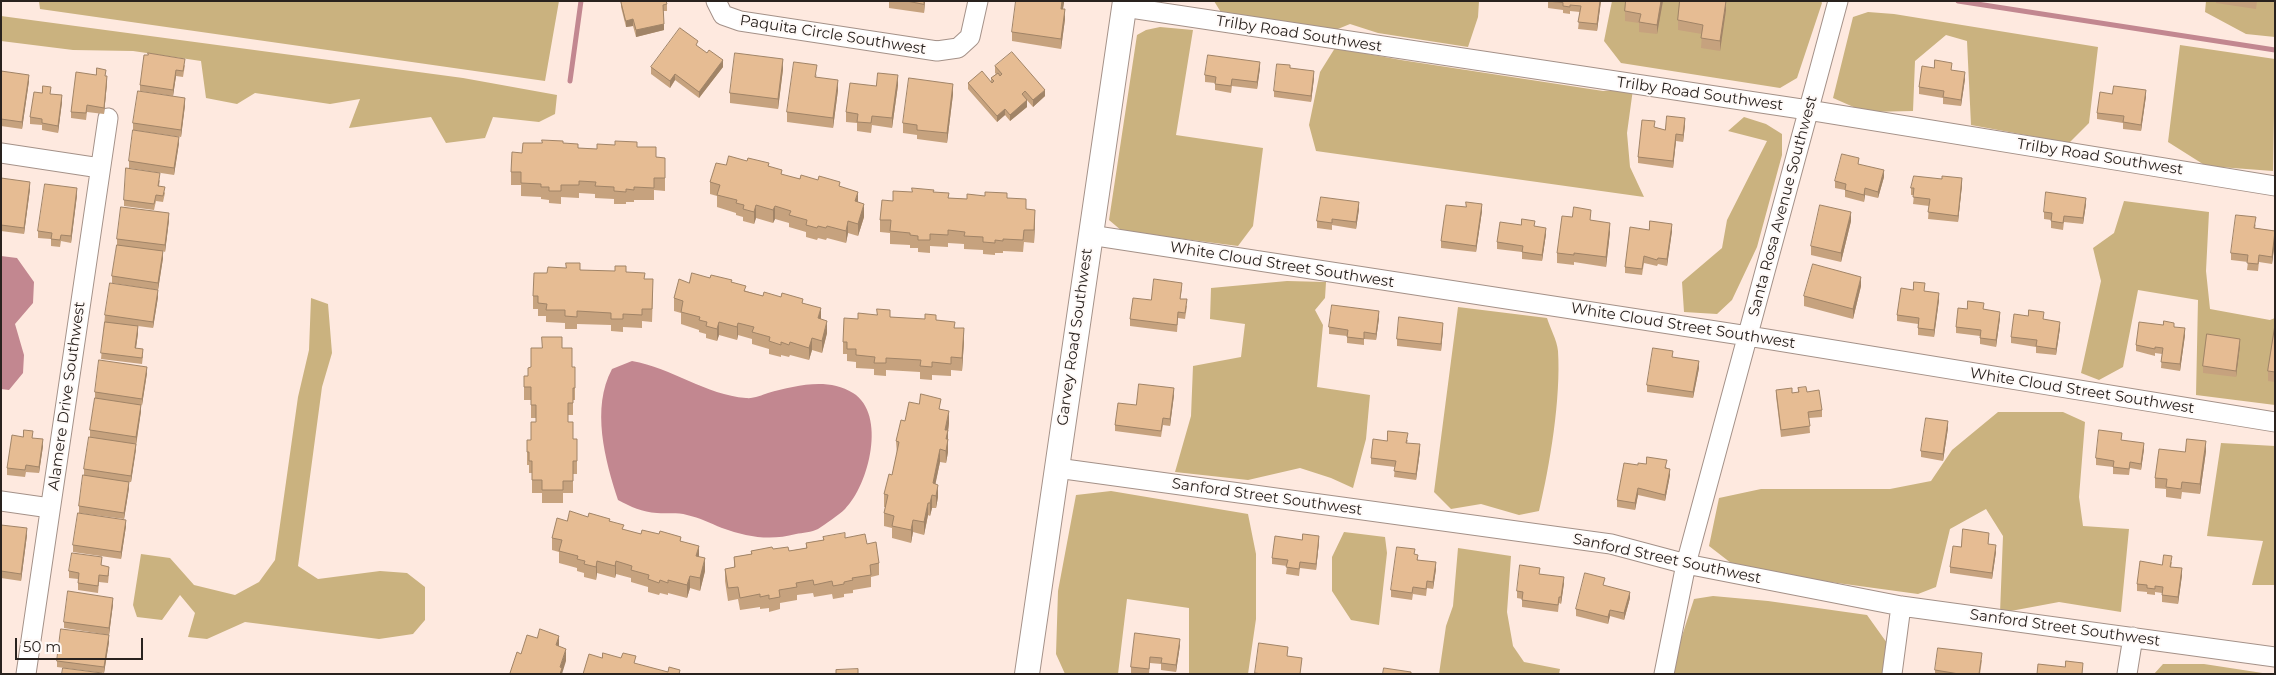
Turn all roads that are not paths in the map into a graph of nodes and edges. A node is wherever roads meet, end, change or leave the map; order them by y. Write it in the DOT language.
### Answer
graph roads {
  1 [pos="716,1"];
  2 [pos="978,1"];
  3 [pos="1838,1"];
  4 [pos="1124,4"];
  5 [pos="1808,110"];
  6 [pos="108,118"];
  7 [pos="1,153"];
  8 [pos="100,168"];
  9 [pos="2275,186"];
  10 [pos="1090,235"];
  11 [pos="1748,336"];
  12 [pos="2275,422"];
  13 [pos="1057,468"];
  14 [pos="1,501"];
  15 [pos="50,508"];
  16 [pos="1686,564"];
  17 [pos="1901,606"];
  18 [pos="2133,637"];
  19 [pos="2275,657"];
  20 [pos="26,674"];
  21 [pos="1027,674"];
  22 [pos="1664,674"];
  23 [pos="1892,674"];
  24 [pos="2127,674"];
  1 -- 2 [label="street, Paquita Circle Southwest"];
  3 -- 5 [label="street, Santa Rosa Avenue Southwest"];
  4 -- 5 [label="street, Trilby Road Southwest"];
  4 -- 10 [label="street, Garvey Road Southwest"];
  5 -- 9 [label="street, Trilby Road Southwest"];
  5 -- 11 [label="street, Santa Rosa Avenue Southwest"];
  6 -- 8 [label="street, Alamere Drive Southwest"];
  7 -- 8 [label="street"];
  8 -- 15 [label="street, Alamere Drive Southwest"];
  10 -- 11 [label="street, White Cloud Street Southwest"];
  10 -- 13 [label="street, Garvey Road Southwest"];
  11 -- 12 [label="street, White Cloud Street Southwest"];
  11 -- 16 [label="street, Santa Rosa Avenue Southwest"];
  13 -- 16 [label="street, Sanford Street Southwest"];
  13 -- 21 [label="street, Garvey Road Southwest"];
  14 -- 15 [label="street"];
  15 -- 20 [label="street, Alamere Drive Southwest"];
  16 -- 17 [label="street, Sanford Street Southwest"];
  16 -- 22 [label="street, Santa Rosa Avenue Southwest"];
  17 -- 18 [label="street, Sanford Street Southwest"];
  17 -- 23 [label="street"];
  18 -- 19 [label="street, Sanford Street Southwest"];
  18 -- 24 [label="street"];
}
